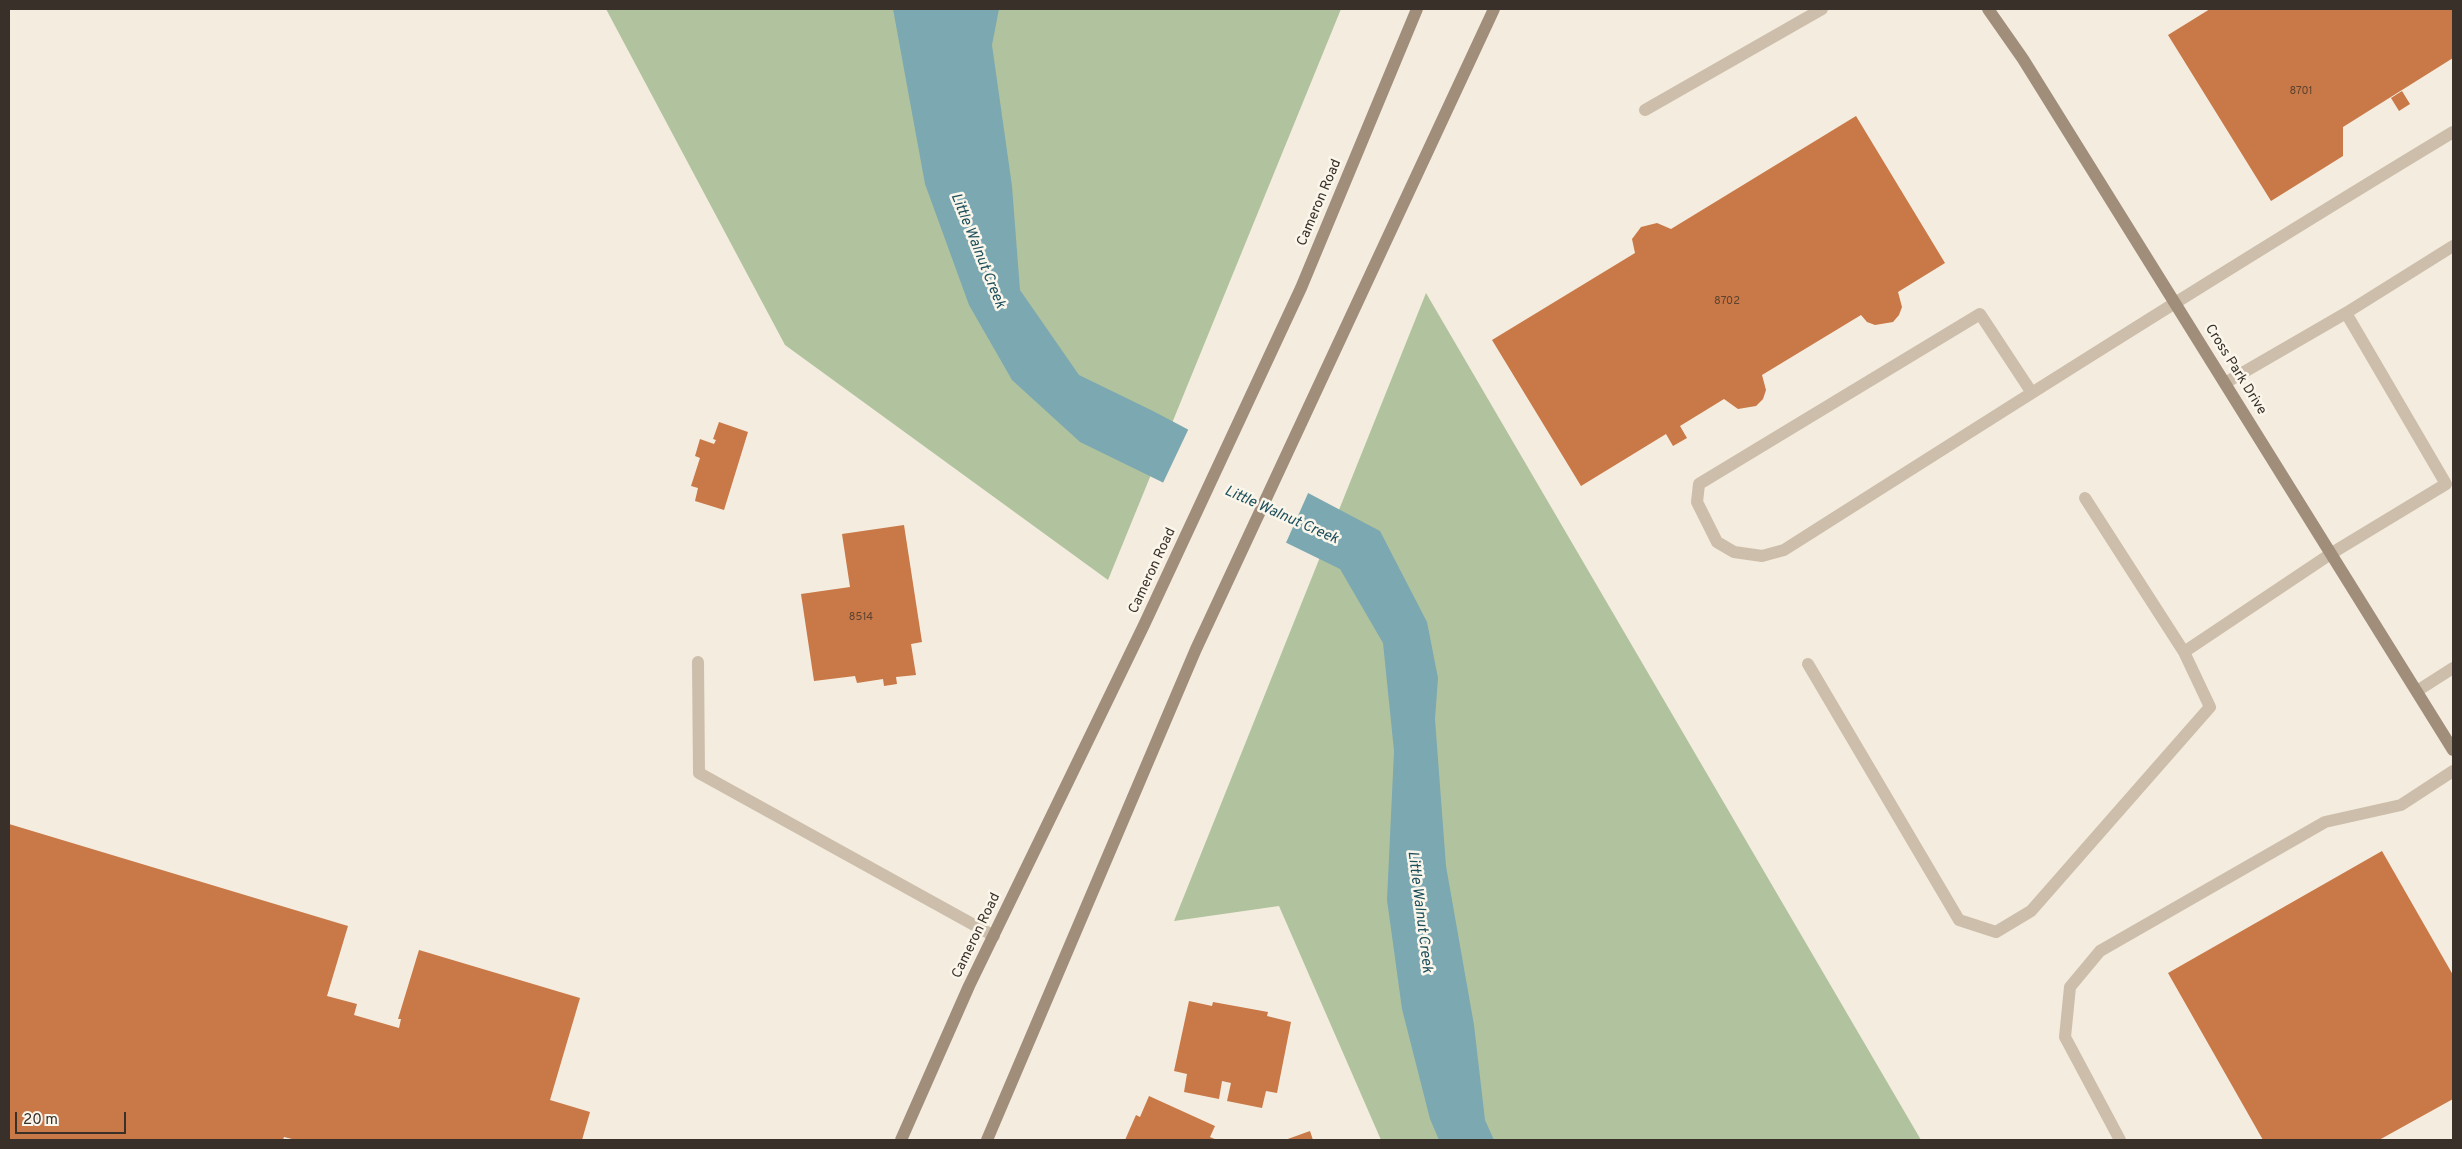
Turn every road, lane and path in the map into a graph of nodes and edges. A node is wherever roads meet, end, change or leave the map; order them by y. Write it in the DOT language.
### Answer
graph roads {
  1 [pos="1417,9"];
  2 [pos="1494,9"];
  3 [pos="1822,9"];
  4 [pos="1988,9"];
  5 [pos="1645,110"];
  6 [pos="2453,132"];
  7 [pos="2453,246"];
  8 [pos="2175,303"];
  9 [pos="2346,313"];
  10 [pos="2225,383"];
  11 [pos="2032,393"];
  12 [pos="2085,498"];
  13 [pos="2332,553"];
  14 [pos="2184,652"];
  15 [pos="698,662"];
  16 [pos="1808,664"];
  17 [pos="2453,668"];
  18 [pos="2417,691"];
  19 [pos="2453,750"];
  20 [pos="2453,771"];
  21 [pos="994,936"];
  22 [pos="901,1140"];
  23 [pos="987,1140"];
  24 [pos="2120,1140"];
  1 -- 21 [label="main road, Cameron Road"];
  2 -- 23 [label="main road"];
  3 -- 5 [label="lane"];
  4 -- 8 [label="main road, Cross Park Drive"];
  6 -- 8 [label="lane"];
  7 -- 9 [label="lane"];
  8 -- 10 [label="main road, Cross Park Drive"];
  8 -- 11 [label="lane"];
  9 -- 10 [label="lane"];
  9 -- 13 [label="lane"];
  10 -- 13 [label="main road, Cross Park Drive"];
  11 -- 11 [label="lane"];
  12 -- 14 [label="lane"];
  13 -- 14 [label="lane"];
  13 -- 18 [label="main road, Cross Park Drive"];
  14 -- 16 [label="lane"];
  15 -- 21 [label="lane"];
  17 -- 18 [label="lane"];
  18 -- 19 [label="main road, Cross Park Drive"];
  20 -- 24 [label="lane"];
  21 -- 22 [label="main road, Cameron Road"];
}
